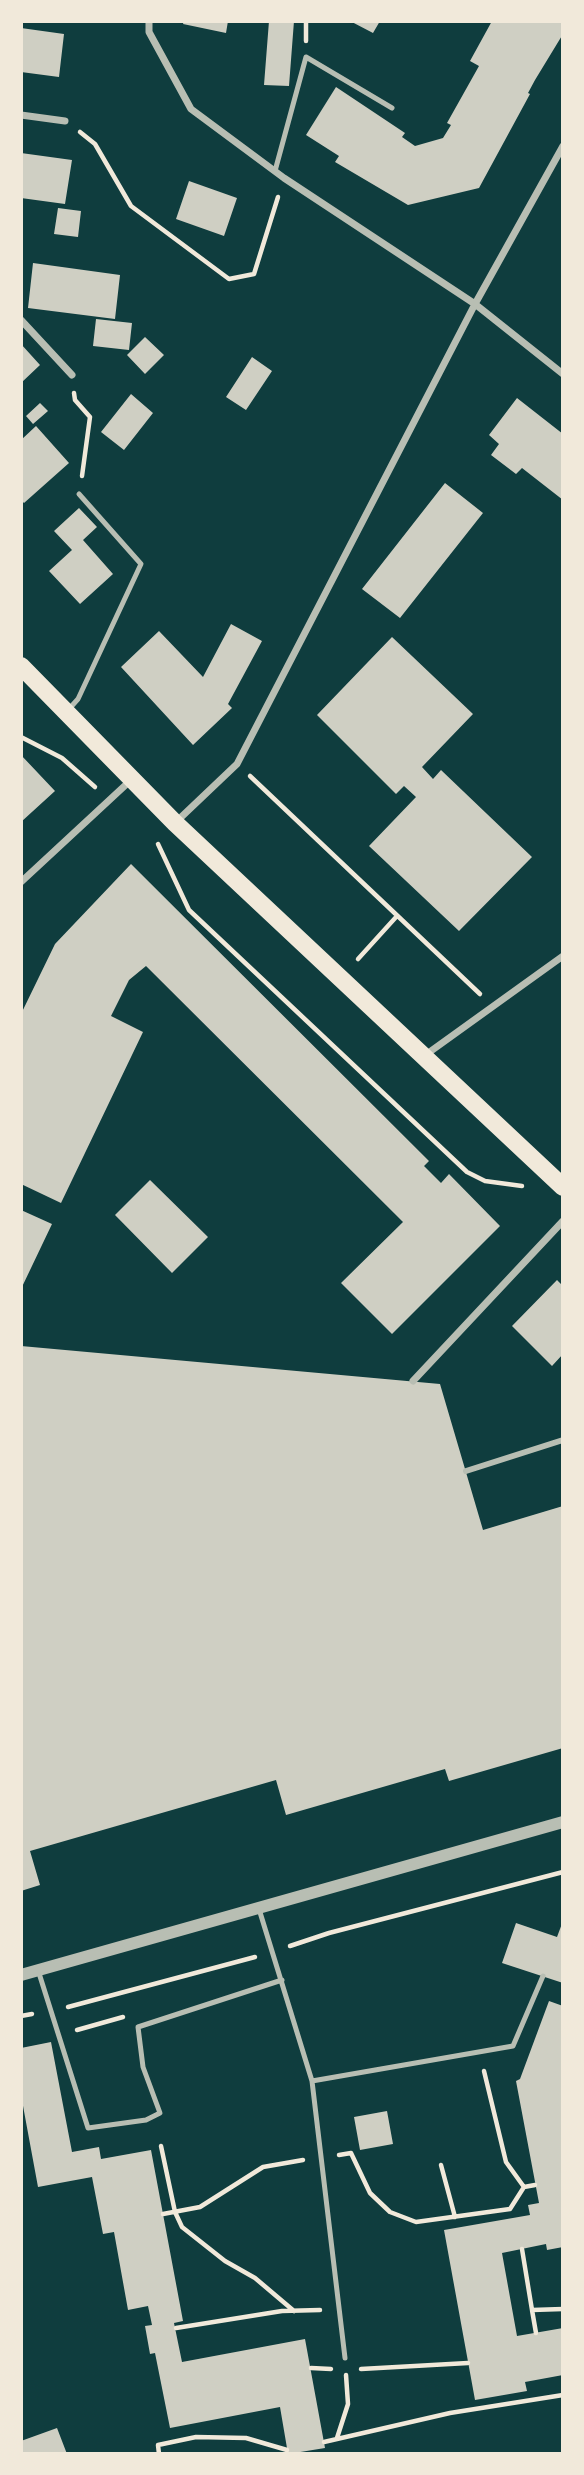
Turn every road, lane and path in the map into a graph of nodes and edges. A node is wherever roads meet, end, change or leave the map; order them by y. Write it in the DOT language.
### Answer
graph roads {
  1 [pos="149,21"];
  2 [pos="391,108"];
  3 [pos="21,115"];
  4 [pos="65,121"];
  5 [pos="563,146"];
  6 [pos="275,171"];
  7 [pos="284,178"];
  8 [pos="475,304"];
  9 [pos="21,320"];
  10 [pos="72,374"];
  11 [pos="563,374"];
  12 [pos="79,494"];
  13 [pos="21,666"];
  14 [pos="65,712"];
  15 [pos="21,737"];
  16 [pos="237,764"];
  17 [pos="131,780"];
  18 [pos="110,800"];
  19 [pos="175,823"];
  20 [pos="153,836"];
  21 [pos="21,882"];
  22 [pos="397,915"];
  23 [pos="563,956"];
  24 [pos="340,978"];
  25 [pos="492,1006"];
  26 [pos="424,1057"];
  27 [pos="563,1187"];
  28 [pos="528,1190"];
  29 [pos="563,1221"];
  30 [pos="413,1381"];
  31 [pos="563,1440"];
  32 [pos="466,1471"];
  33 [pos="563,1822"];
  34 [pos="259,1906"];
  35 [pos="38,1970"];
  36 [pos="21,1975"];
  37 [pos="544,1976"];
  38 [pos="282,1980"];
  39 [pos="138,2026"];
  40 [pos="59,2035"];
  41 [pos="480,2051"];
  42 [pos="312,2081"];
  43 [pos="161,2146"];
  44 [pos="321,2158"];
  45 [pos="441,2165"];
  46 [pos="535,2185"];
  47 [pos="524,2187"];
  48 [pos="175,2212"];
  49 [pos="163,2214"];
  50 [pos="455,2217"];
  51 [pos="522,2249"];
  52 [pos="563,2309"];
  53 [pos="338,2310"];
  54 [pos="532,2310"];
  55 [pos="294,2311"];
  56 [pos="176,2328"];
  57 [pos="536,2333"];
  58 [pos="345,2358"];
  59 [pos="468,2363"];
  60 [pos="311,2368"];
  61 [pos="345,2370"];
  62 [pos="563,2395"];
  63 [pos="337,2439"];
  64 [pos="324,2442"];
  65 [pos="287,2450"];
  66 [pos="159,2454"];
  1 -- 6 [label="street"];
  2 -- 6 [label="lane"];
  3 -- 4 [label="street"];
  4 -- 7 [label="path"];
  5 -- 8 [label="street"];
  6 -- 7 [label="street"];
  7 -- 8 [label="street"];
  8 -- 11 [label="street"];
  8 -- 16 [label="street"];
  9 -- 10 [label="street"];
  10 -- 12 [label="path"];
  12 -- 14 [label="lane"];
  13 -- 14 [label="main road"];
  14 -- 17 [label="main road"];
  15 -- 18 [label="path"];
  16 -- 19 [label="street"];
  16 -- 22 [label="path"];
  17 -- 18 [label="street"];
  17 -- 19 [label="main road"];
  18 -- 21 [label="street"];
  19 -- 24 [label="main road"];
  20 -- 28 [label="path"];
  22 -- 24 [label="path"];
  22 -- 25 [label="path"];
  23 -- 25 [label="street"];
  24 -- 26 [label="main road"];
  25 -- 26 [label="street"];
  26 -- 27 [label="main road"];
  29 -- 30 [label="street"];
  31 -- 32 [label="street"];
  33 -- 34 [label="street"];
  34 -- 35 [label="street"];
  34 -- 38 [label="lane"];
  35 -- 36 [label="street"];
  35 -- 40 [label="lane"];
  37 -- 41 [label="lane"];
  38 -- 39 [label="lane"];
  38 -- 42 [label="lane"];
  39 -- 40 [label="path"];
  39 -- 40 [label="lane"];
  41 -- 42 [label="lane"];
  41 -- 47 [label="path"];
  42 -- 44 [label="lane"];
  43 -- 48 [label="path"];
  44 -- 48 [label="path"];
  44 -- 50 [label="path"];
  44 -- 53 [label="lane"];
  45 -- 50 [label="path"];
  46 -- 47 [label="path"];
  47 -- 50 [label="path"];
  48 -- 49 [label="path"];
  48 -- 55 [label="path"];
  51 -- 54 [label="path"];
  52 -- 54 [label="path"];
  53 -- 55 [label="path"];
  53 -- 58 [label="lane"];
  54 -- 57 [label="path"];
  55 -- 56 [label="path"];
  58 -- 61 [label="path"];
  59 -- 61 [label="path"];
  60 -- 61 [label="path"];
  61 -- 63 [label="path"];
  62 -- 63 [label="path"];
  63 -- 64 [label="path"];
  65 -- 66 [label="path"];
}
